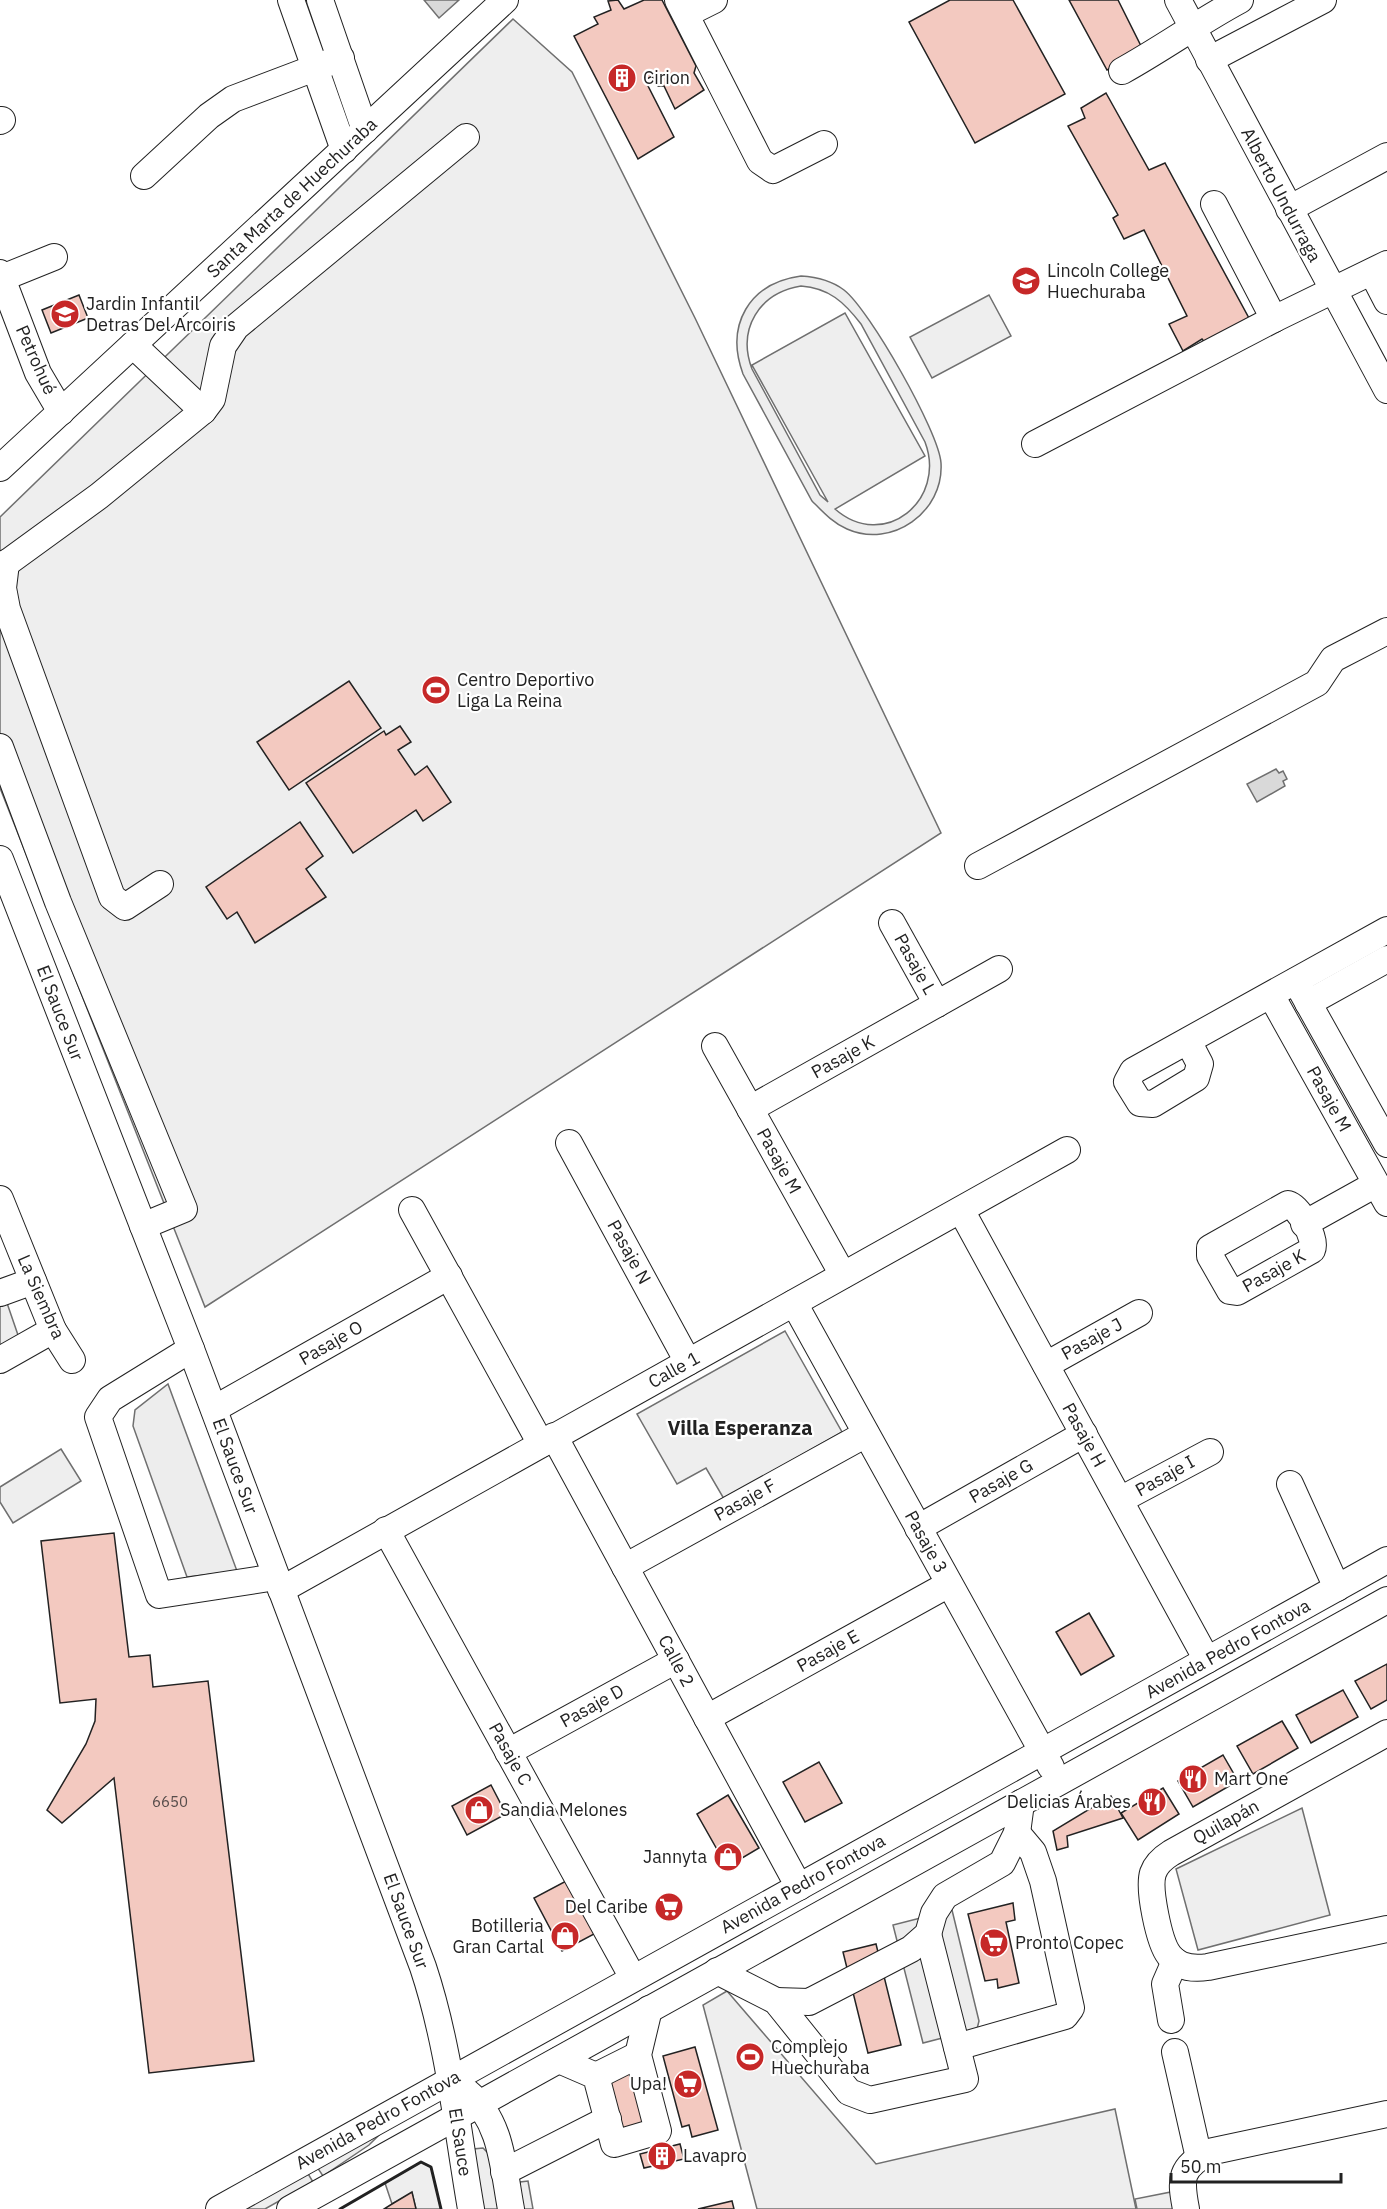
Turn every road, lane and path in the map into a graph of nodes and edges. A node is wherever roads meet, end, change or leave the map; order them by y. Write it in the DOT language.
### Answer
graph roads {
  1 [pos="291,0"];
  2 [pos="320,0"];
  3 [pos="505,0"];
  4 [pos="714,0"];
  5 [pos="1178,0"];
  6 [pos="1240,0"];
  7 [pos="1323,0"];
  8 [pos="682,7"];
  9 [pos="1192,26"];
  10 [pos="341,58"];
  11 [pos="1209,60"];
  12 [pos="315,67"];
  13 [pos="1122,71"];
  14 [pos="365,130"];
  15 [pos="466,137"];
  16 [pos="824,144"];
  17 [pos="344,150"];
  18 [pos="1387,156"];
  19 [pos="144,176"];
  20 [pos="1214,204"];
  21 [pos="1289,209"];
  22 [pos="54,257"];
  23 [pos="1379,268"];
  24 [pos="1,276"];
  25 [pos="1333,292"];
  26 [pos="1387,301"];
  27 [pos="1274,319"];
  28 [pos="133,345"];
  29 [pos="1387,390"];
  30 [pos="203,411"];
  31 [pos="61,412"];
  32 [pos="1035,444"];
  33 [pos="0,468"];
  34 [pos="3,566"];
  35 [pos="1387,631"];
  36 [pos="0,747"];
  37 [pos="0,858"];
  38 [pos="978,866"];
  39 [pos="160,884"];
  40 [pos="892,923"];
  41 [pos="1387,930"];
  42 [pos="1387,958"];
  43 [pos="999,969"];
  44 [pos="1302,992"];
  45 [pos="1270,995"];
  46 [pos="937,1004"];
  47 [pos="1188,1041"];
  48 [pos="715,1046"];
  49 [pos="750,1109"];
  50 [pos="1386,1139"];
  51 [pos="569,1143"];
  52 [pos="1067,1150"];
  53 [pos="1358,1152"];
  54 [pos="1382,1193"];
  55 [pos="0,1199"];
  56 [pos="412,1210"];
  57 [pos="961,1210"];
  58 [pos="1304,1224"];
  59 [pos="143,1226"];
  60 [pos="843,1275"];
  61 [pos="449,1276"];
  62 [pos="33,1281"];
  63 [pos="0,1293"];
  64 [pos="794,1303"];
  65 [pos="1139,1313"];
  66 [pos="53,1330"];
  67 [pos="191,1349"];
  68 [pos="0,1360"];
  69 [pos="72,1360"];
  70 [pos="688,1362"];
  71 [pos="1046,1365"];
  72 [pos="214,1410"];
  73 [pos="866,1434"];
  74 [pos="1083,1434"];
  75 [pos="548,1440"];
  76 [pos="1210,1452"];
  77 [pos="1290,1484"];
  78 [pos="1120,1500"];
  79 [pos="918,1528"];
  80 [pos="386,1530"];
  81 [pos="1387,1560"];
  82 [pos="625,1567"];
  83 [pos="279,1584"];
  84 [pos="949,1584"];
  85 [pos="1337,1588"];
  86 [pos="1387,1600"];
  87 [pos="676,1660"];
  88 [pos="1207,1660"];
  89 [pos="707,1718"];
  90 [pos="1387,1733"];
  91 [pos="1043,1751"];
  92 [pos="508,1752"];
  93 [pos="1059,1782"];
  94 [pos="1021,1803"];
  95 [pos="1017,1833"];
  96 [pos="799,1887"];
  97 [pos="1387,1929"];
  98 [pos="928,1934"];
  99 [pos="1175,1961"];
  100 [pos="717,1971"];
  101 [pos="633,1978"];
  102 [pos="776,2001"];
  103 [pos="650,2009"];
  104 [pos="1171,2020"];
  105 [pos="957,2047"];
  106 [pos="1175,2052"];
  107 [pos="638,2055"];
  108 [pos="559,2060"];
  109 [pos="596,2076"];
  110 [pos="451,2080"];
  111 [pos="480,2103"];
  112 [pos="1387,2114"];
  113 [pos="455,2117"];
  114 [pos="608,2119"];
  115 [pos="1199,2158"];
  116 [pos="504,2172"];
  117 [pos="219,2209"];
  118 [pos="290,2209"];
  119 [pos="471,2209"];
  120 [pos="511,2209"];
  121 [pos="1186,2209"];
  1 -- 12 [label="street"];
  2 -- 10 [label="street"];
  3 -- 14 [label="street, Santa Marta de Huechuraba"];
  4 -- 8 [label="street"];
  5 -- 9 [label="street, Alberto Undurraga"];
  6 -- 9 [label="street"];
  7 -- 11 [label="street"];
  8 -- 16 [label="street"];
  9 -- 11 [label="street, Alberto Undurraga"];
  9 -- 13 [label="street"];
  10 -- 12 [label="street"];
  10 -- 14 [label="street"];
  11 -- 21 [label="street, Alberto Undurraga"];
  12 -- 17 [label="street"];
  12 -- 19 [label="street"];
  14 -- 17 [label="street, Santa Marta de Huechuraba"];
  15 -- 30 [label="street"];
  17 -- 28 [label="street, Santa Marta de Huechuraba"];
  18 -- 21 [label="street"];
  20 -- 27 [label="street"];
  21 -- 25 [label="street, Alberto Undurraga"];
  22 -- 24 [label="street"];
  23 -- 25 [label="street"];
  23 -- 26 [label="street"];
  24 -- 31 [label="street, Petrohué"];
  25 -- 27 [label="street"];
  25 -- 29 [label="street, Alberto Undurraga"];
  27 -- 32 [label="street"];
  28 -- 30 [label="street"];
  28 -- 31 [label="street, Santa Marta de Huechuraba"];
  30 -- 34 [label="street"];
  31 -- 33 [label="street, Santa Marta de Huechuraba"];
  34 -- 39 [label="street"];
  35 -- 38 [label="street"];
  36 -- 59 [label="street"];
  37 -- 59 [label="street, El Sauce Sur"];
  40 -- 46 [label="street, Pasaje L"];
  41 -- 44 [label="street"];
  42 -- 44 [label="street"];
  43 -- 46 [label="street, Pasaje K"];
  44 -- 45 [label="street"];
  44 -- 50 [label="street, Pasaje M"];
  45 -- 47 [label="street"];
  45 -- 53 [label="street, Pasaje M"];
  46 -- 49 [label="street, Pasaje K"];
  48 -- 49 [label="street, Pasaje M"];
  49 -- 60 [label="street, Pasaje M"];
  50 -- 53 [label="street"];
  51 -- 70 [label="street, Pasaje N"];
  52 -- 57 [label="street, Calle 1"];
  53 -- 54 [label="street, Pasaje M"];
  54 -- 58 [label="street, Pasaje K"];
  55 -- 62 [label="street, La Siembra"];
  56 -- 61 [label="street"];
  57 -- 60 [label="street, Calle 1"];
  57 -- 71 [label="street, Pasaje H"];
  59 -- 67 [label="street, El Sauce Sur"];
  60 -- 64 [label="street, Calle 1"];
  61 -- 72 [label="street, Pasaje O"];
  61 -- 75 [label="street"];
  62 -- 63 [label="street"];
  62 -- 66 [label="street, La Siembra"];
  64 -- 70 [label="street, Calle 1"];
  64 -- 73 [label="street, Pasaje 3"];
  65 -- 71 [label="street, Pasaje J"];
  66 -- 68 [label="street"];
  66 -- 69 [label="street, La Siembra"];
  67 -- 72 [label="street, El Sauce Sur"];
  67 -- 83 [label="street"];
  70 -- 75 [label="street, Calle 1"];
  71 -- 74 [label="street, Pasaje H"];
  72 -- 83 [label="street, El Sauce Sur"];
  73 -- 79 [label="street, Pasaje 3"];
  73 -- 82 [label="street, Pasaje F"];
  74 -- 78 [label="street, Pasaje H"];
  74 -- 79 [label="street, Pasaje G"];
  75 -- 80 [label="street, Calle 1"];
  75 -- 82 [label="street, Calle 2"];
  76 -- 78 [label="street, Pasaje I"];
  77 -- 85 [label="street"];
  78 -- 88 [label="street, Pasaje H"];
  79 -- 84 [label="street, Pasaje 3"];
  80 -- 83 [label="street, Calle 1"];
  80 -- 92 [label="street, Pasaje C"];
  81 -- 85 [label="street, Avenida Pedro Fontova"];
  82 -- 87 [label="street, Calle 2"];
  83 -- 110 [label="street, El Sauce Sur"];
  84 -- 89 [label="street, Pasaje E"];
  84 -- 91 [label="street, Pasaje 3"];
  85 -- 88 [label="street, Avenida Pedro Fontova"];
  86 -- 93 [label="street, Avenida Pedro Fontova"];
  87 -- 89 [label="street, Calle 2"];
  87 -- 92 [label="street, Pasaje D"];
  88 -- 91 [label="street, Avenida Pedro Fontova"];
  89 -- 96 [label="street, Calle 2"];
  90 -- 99 [label="street, Quilapán"];
  91 -- 93 [label="street, Pasaje 3"];
  91 -- 96 [label="street, Avenida Pedro Fontova"];
  92 -- 101 [label="street, Pasaje C"];
  93 -- 94 [label="street, Avenida Pedro Fontova"];
  94 -- 95 [label="street"];
  94 -- 100 [label="street, Avenida Pedro Fontova"];
  95 -- 98 [label="street"];
  95 -- 105 [label="street"];
  96 -- 101 [label="street, Avenida Pedro Fontova"];
  97 -- 99 [label="street"];
  98 -- 102 [label="street"];
  98 -- 105 [label="street"];
  99 -- 104 [label="street"];
  100 -- 102 [label="street"];
  100 -- 103 [label="street, Avenida Pedro Fontova"];
  101 -- 110 [label="street, Avenida Pedro Fontova"];
  102 -- 105 [label="street"];
  103 -- 107 [label="street"];
  103 -- 108 [label="street, Avenida Pedro Fontova"];
  106 -- 115 [label="street"];
  107 -- 109 [label="street"];
  107 -- 114 [label="street"];
  108 -- 109 [label="street"];
  108 -- 111 [label="street, Avenida Pedro Fontova"];
  109 -- 114 [label="street"];
  110 -- 111 [label="street, El Sauce"];
  110 -- 113 [label="street, El Sauce"];
  110 -- 117 [label="street, Avenida Pedro Fontova"];
  111 -- 113 [label="street, Avenida Pedro Fontova"];
  111 -- 116 [label="street, El Sauce"];
  112 -- 115 [label="street"];
  113 -- 118 [label="street, Avenida Pedro Fontova"];
  113 -- 119 [label="street, El Sauce"];
  114 -- 116 [label="street"];
  115 -- 121 [label="street"];
  116 -- 120 [label="street, El Sauce"];
}
